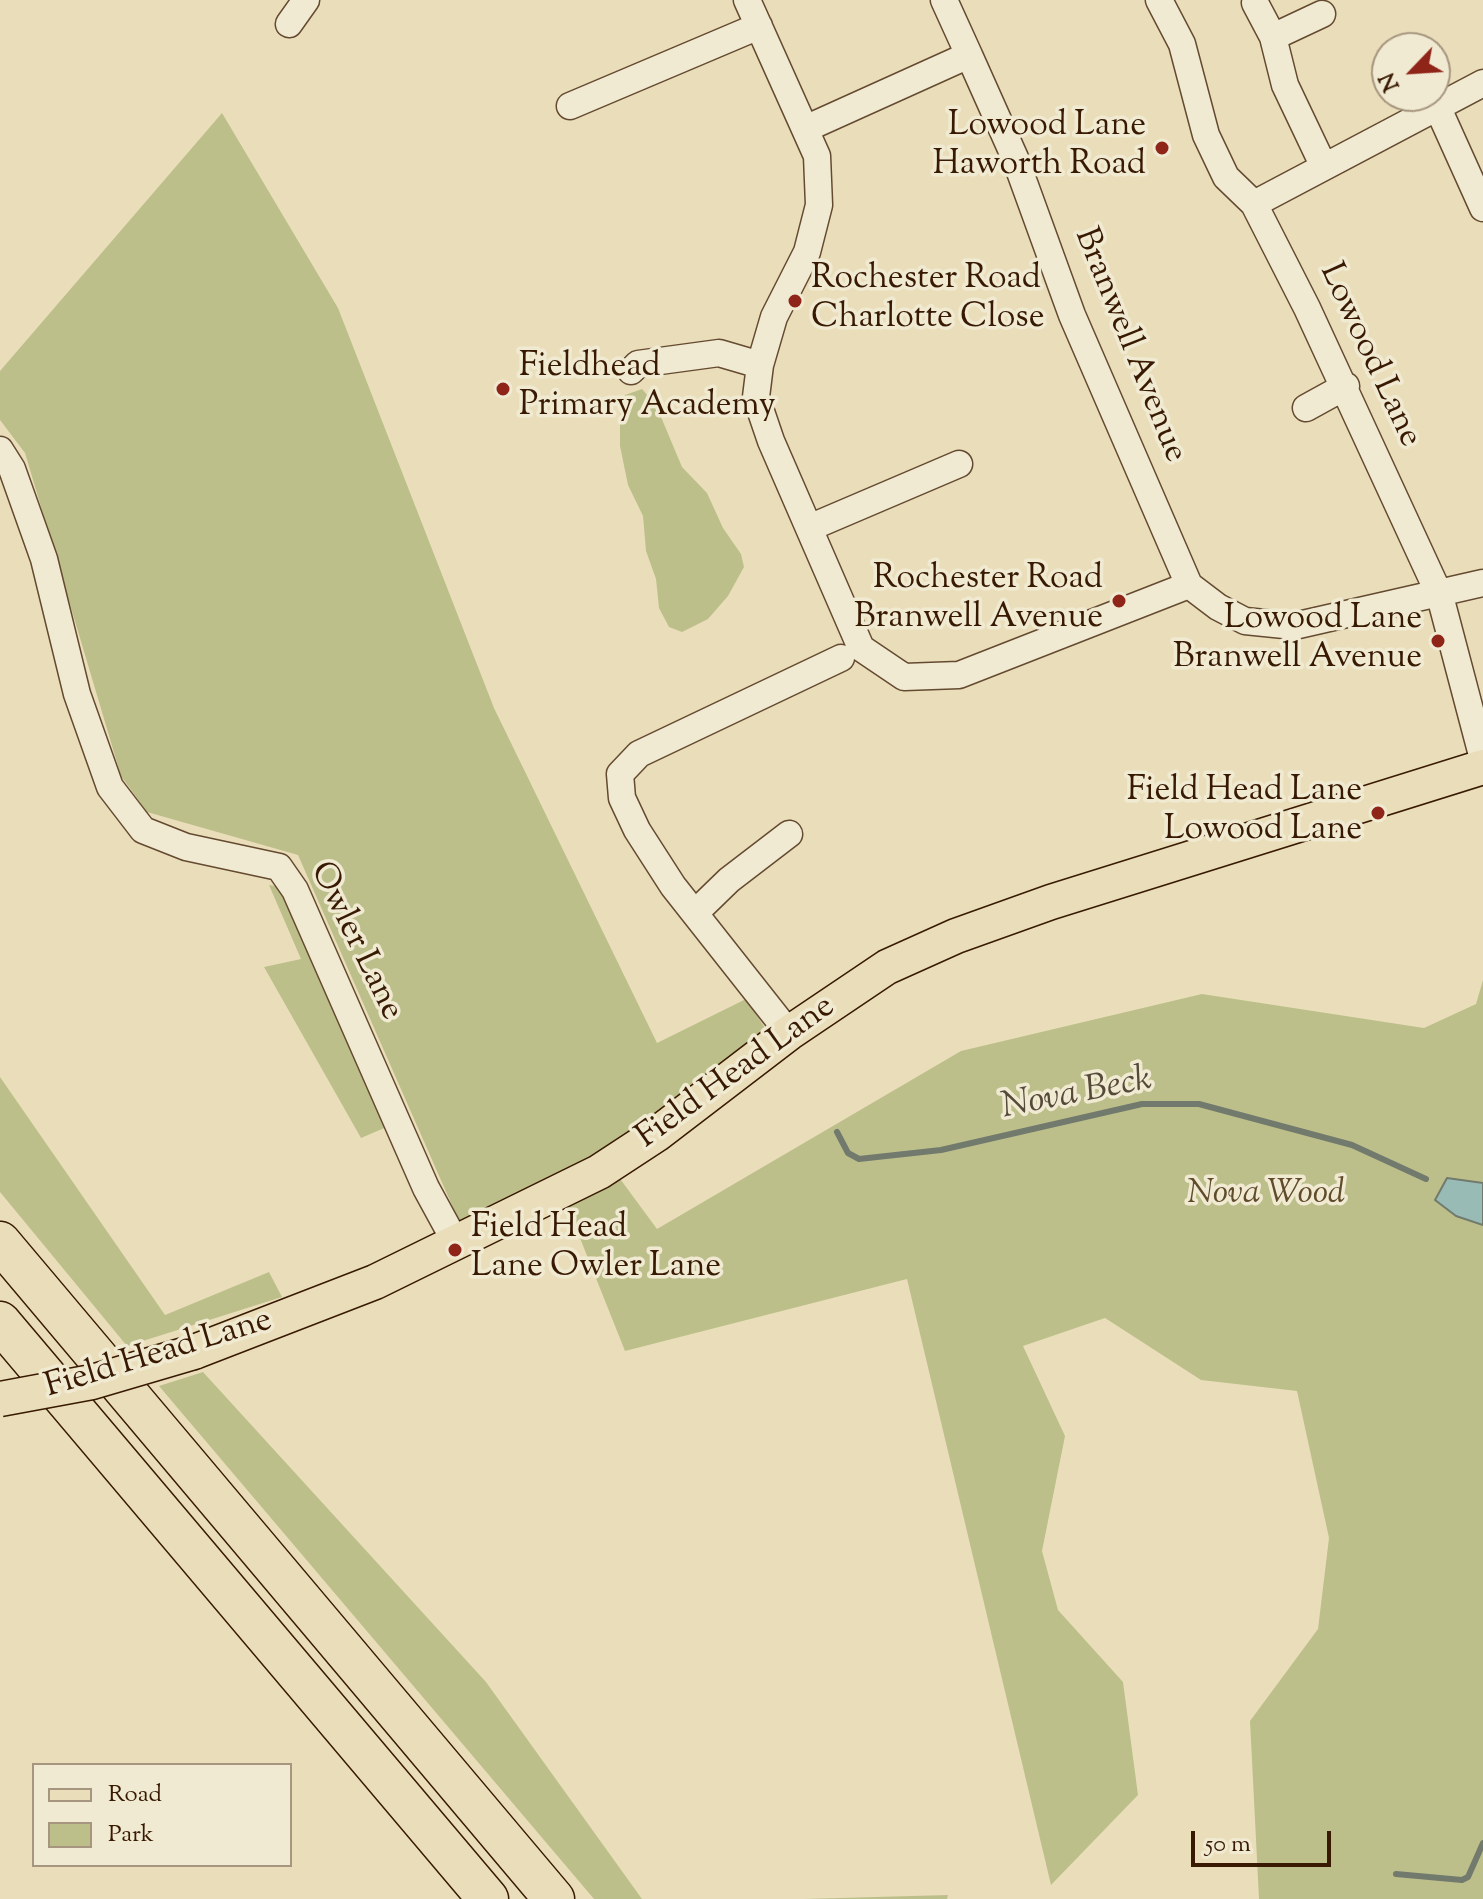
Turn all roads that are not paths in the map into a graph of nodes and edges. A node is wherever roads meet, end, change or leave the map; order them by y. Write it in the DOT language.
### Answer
graph roads {
  1 [pos="306,0"];
  2 [pos="747,0"];
  3 [pos="944,0"];
  4 [pos="1159,0"];
  5 [pos="1255,3"];
  6 [pos="1322,14"];
  7 [pos="289,24"];
  8 [pos="759,26"];
  9 [pos="1273,37"];
  10 [pos="969,55"];
  11 [pos="1483,83"];
  12 [pos="1451,99"];
  13 [pos="570,106"];
  14 [pos="1426,112"];
  15 [pos="1440,112"];
  16 [pos="805,129"];
  17 [pos="1324,167"];
  18 [pos="1254,204"];
  19 [pos="1483,208"];
  20 [pos="760,365"];
  21 [pos="631,371"];
  22 [pos="1346,386"];
  23 [pos="1306,408"];
  24 [pos="0,450"];
  25 [pos="959,464"];
  26 [pos="809,528"];
  27 [pos="1483,583"];
  28 [pos="1189,585"];
  29 [pos="1440,596"];
  30 [pos="841,658"];
  31 [pos="1483,759"];
  32 [pos="1483,767"];
  33 [pos="789,834"];
  34 [pos="695,913"];
  35 [pos="789,1033"];
  36 [pos="0,1242"];
  37 [pos="456,1243"];
  38 [pos="0,1322"];
  39 [pos="0,1399"];
  40 [pos="488,1899"];
  41 [pos="554,1899"];
  1 -- 7 [label="street"];
  2 -- 8 [label="street"];
  3 -- 10 [label="street, Branwell Avenue"];
  4 -- 18 [label="street, Lowood Lane"];
  5 -- 9 [label="street"];
  6 -- 9 [label="street"];
  8 -- 13 [label="street"];
  8 -- 16 [label="street"];
  9 -- 17 [label="street"];
  10 -- 16 [label="street"];
  10 -- 28 [label="street, Branwell Avenue"];
  11 -- 12 [label="street"];
  14 -- 17 [label="street"];
  15 -- 19 [label="street"];
  16 -- 20 [label="street"];
  17 -- 18 [label="street"];
  18 -- 22 [label="street, Lowood Lane"];
  20 -- 21 [label="street"];
  20 -- 26 [label="street"];
  22 -- 23 [label="street"];
  22 -- 29 [label="street, Lowood Lane"];
  24 -- 37 [label="street, Owler Lane"];
  25 -- 26 [label="street"];
  26 -- 28 [label="street"];
  27 -- 29 [label="street"];
  28 -- 29 [label="street"];
  29 -- 31 [label="street, Lowood Lane"];
  30 -- 34 [label="street"];
  32 -- 35 [label="main road, Field Head Lane"];
  33 -- 34 [label="street"];
  34 -- 35 [label="street"];
  35 -- 37 [label="main road, Field Head Lane"];
  36 -- 41 [label="highway"];
  37 -- 39 [label="main road, Field Head Lane, bridge"];
  38 -- 40 [label="highway"];
}
